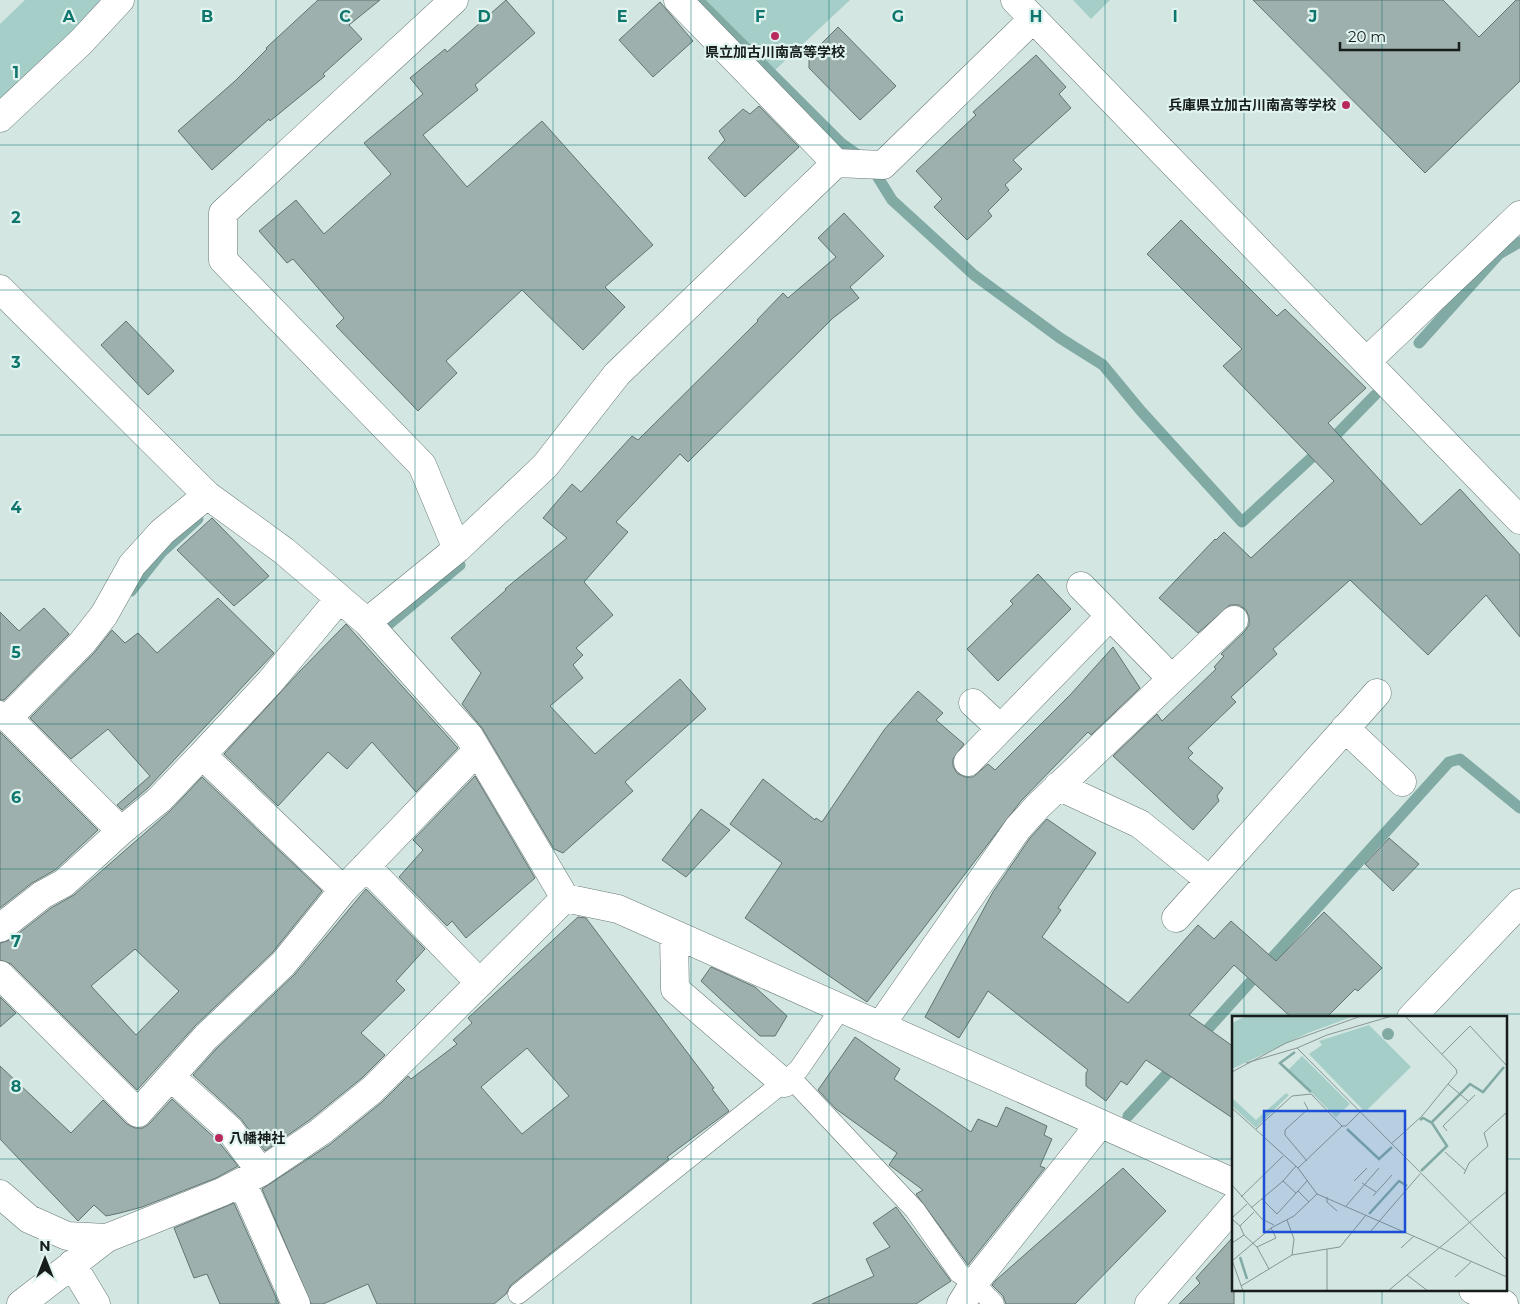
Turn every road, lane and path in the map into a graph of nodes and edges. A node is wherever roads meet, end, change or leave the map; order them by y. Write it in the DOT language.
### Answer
graph roads {
  1 [pos="120,0"];
  2 [pos="454,0"];
  3 [pos="678,0"];
  4 [pos="1015,0"];
  5 [pos="1033,20"];
  6 [pos="0,118"];
  7 [pos="836,163"];
  8 [pos="1520,215"];
  9 [pos="0,289"];
  10 [pos="1380,375"];
  11 [pos="207,495"];
  12 [pos="1520,520"];
  13 [pos="457,549"];
  14 [pos="1081,586"];
  15 [pos="339,599"];
  16 [pos="1110,616"];
  17 [pos="1234,620"];
  18 [pos="367,622"];
  19 [pos="1172,679"];
  20 [pos="1377,693"];
  21 [pos="973,703"];
  22 [pos="4,716"];
  23 [pos="1000,728"];
  24 [pos="1345,728"];
  25 [pos="477,751"];
  26 [pos="202,754"];
  27 [pos="968,762"];
  28 [pos="1402,782"];
  29 [pos="1058,786"];
  30 [pos="121,831"];
  31 [pos="366,866"];
  32 [pos="1208,879"];
  33 [pos="343,890"];
  34 [pos="565,898"];
  35 [pos="1520,903"];
  36 [pos="1176,918"];
  37 [pos="0,928"];
  38 [pos="674,934"];
  39 [pos="0,975"];
  40 [pos="480,983"];
  41 [pos="841,1008"];
  42 [pos="1413,1016"];
  43 [pos="880,1026"];
  44 [pos="171,1077"];
  45 [pos="787,1080"];
  46 [pos="1100,1124"];
  47 [pos="251,1177"];
  48 [pos="1232,1182"];
  49 [pos="0,1194"];
  50 [pos="1232,1208"];
  51 [pos="107,1238"];
  52 [pos="72,1264"];
  53 [pos="1477,1292"];
  54 [pos="518,1294"];
  55 [pos="968,1294"];
  56 [pos="21,1304"];
  57 [pos="96,1304"];
  58 [pos="296,1304"];
  59 [pos="994,1304"];
  60 [pos="1149,1304"];
  61 [pos="1504,1304"];
  1 -- 6 [label="street"];
  2 -- 13 [label="street"];
  3 -- 7 [label="street"];
  4 -- 5 [label="street"];
  5 -- 7 [label="street"];
  5 -- 10 [label="street"];
  7 -- 13 [label="street"];
  8 -- 10 [label="street"];
  9 -- 11 [label="street"];
  10 -- 12 [label="street"];
  11 -- 15 [label="street"];
  11 -- 22 [label="street"];
  13 -- 18 [label="street"];
  14 -- 16 [label="street"];
  15 -- 18 [label="street"];
  15 -- 26 [label="street"];
  16 -- 19 [label="street"];
  16 -- 23 [label="street"];
  17 -- 19 [label="street"];
  18 -- 25 [label="street"];
  19 -- 29 [label="street"];
  20 -- 24 [label="street"];
  21 -- 23 [label="street"];
  22 -- 30 [label="street"];
  23 -- 27 [label="street"];
  24 -- 28 [label="street"];
  24 -- 32 [label="street"];
  25 -- 31 [label="street"];
  25 -- 34 [label="street"];
  26 -- 30 [label="street"];
  26 -- 33 [label="street"];
  29 -- 32 [label="street"];
  29 -- 43 [label="street"];
  30 -- 37 [label="street"];
  31 -- 33 [label="street"];
  31 -- 40 [label="street"];
  32 -- 36 [label="street"];
  33 -- 44 [label="street"];
  34 -- 38 [label="street"];
  34 -- 40 [label="street"];
  35 -- 42 [label="street"];
  38 -- 41 [label="street"];
  38 -- 45 [label="street"];
  39 -- 44 [label="street"];
  40 -- 47 [label="street"];
  41 -- 43 [label="street"];
  41 -- 45 [label="lane"];
  43 -- 46 [label="street"];
  44 -- 47 [label="street"];
  45 -- 54 [label="lane"];
  45 -- 55 [label="lane"];
  46 -- 48 [label="street"];
  46 -- 55 [label="street"];
  47 -- 51 [label="street"];
  47 -- 58 [label="street"];
  49 -- 51 [label="street"];
  50 -- 60 [label="street"];
  51 -- 52 [label="street"];
  52 -- 56 [label="street"];
  52 -- 57 [label="street"];
  53 -- 61 [label="street"];
  55 -- 59 [label="lane"];
}
